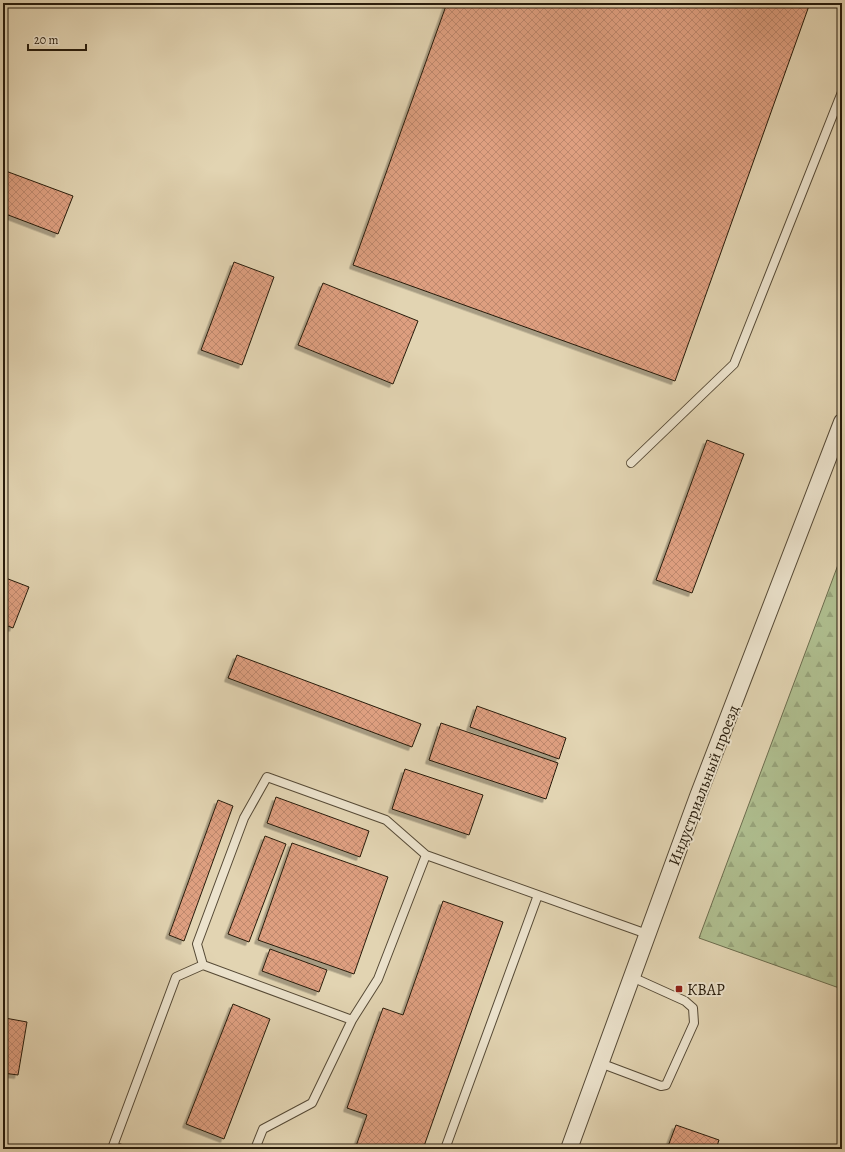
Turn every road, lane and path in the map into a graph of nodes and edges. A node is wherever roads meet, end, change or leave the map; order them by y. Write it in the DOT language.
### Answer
graph roads {
  1 [pos="842,92"];
  2 [pos="842,422"];
  3 [pos="630,463"];
  4 [pos="426,855"];
  5 [pos="538,895"];
  6 [pos="648,934"];
  7 [pos="203,965"];
  8 [pos="632,977"];
  9 [pos="352,1020"];
  10 [pos="600,1063"];
  11 [pos="121,1149"];
  12 [pos="255,1149"];
  13 [pos="445,1149"];
  14 [pos="569,1149"];
  1 -- 3 [label="lane"];
  2 -- 6 [label="street, Индустриальный проезд"];
  4 -- 5 [label="lane"];
  4 -- 7 [label="lane"];
  4 -- 9 [label="lane"];
  5 -- 6 [label="lane"];
  5 -- 13 [label="lane"];
  6 -- 8 [label="street, Индустриальный проезд"];
  7 -- 9 [label="lane"];
  7 -- 11 [label="lane"];
  8 -- 10 [label="street, Индустриальный проезд"];
  8 -- 10 [label="lane"];
  9 -- 12 [label="lane"];
  10 -- 14 [label="street, Индустриальный проезд"];
}
